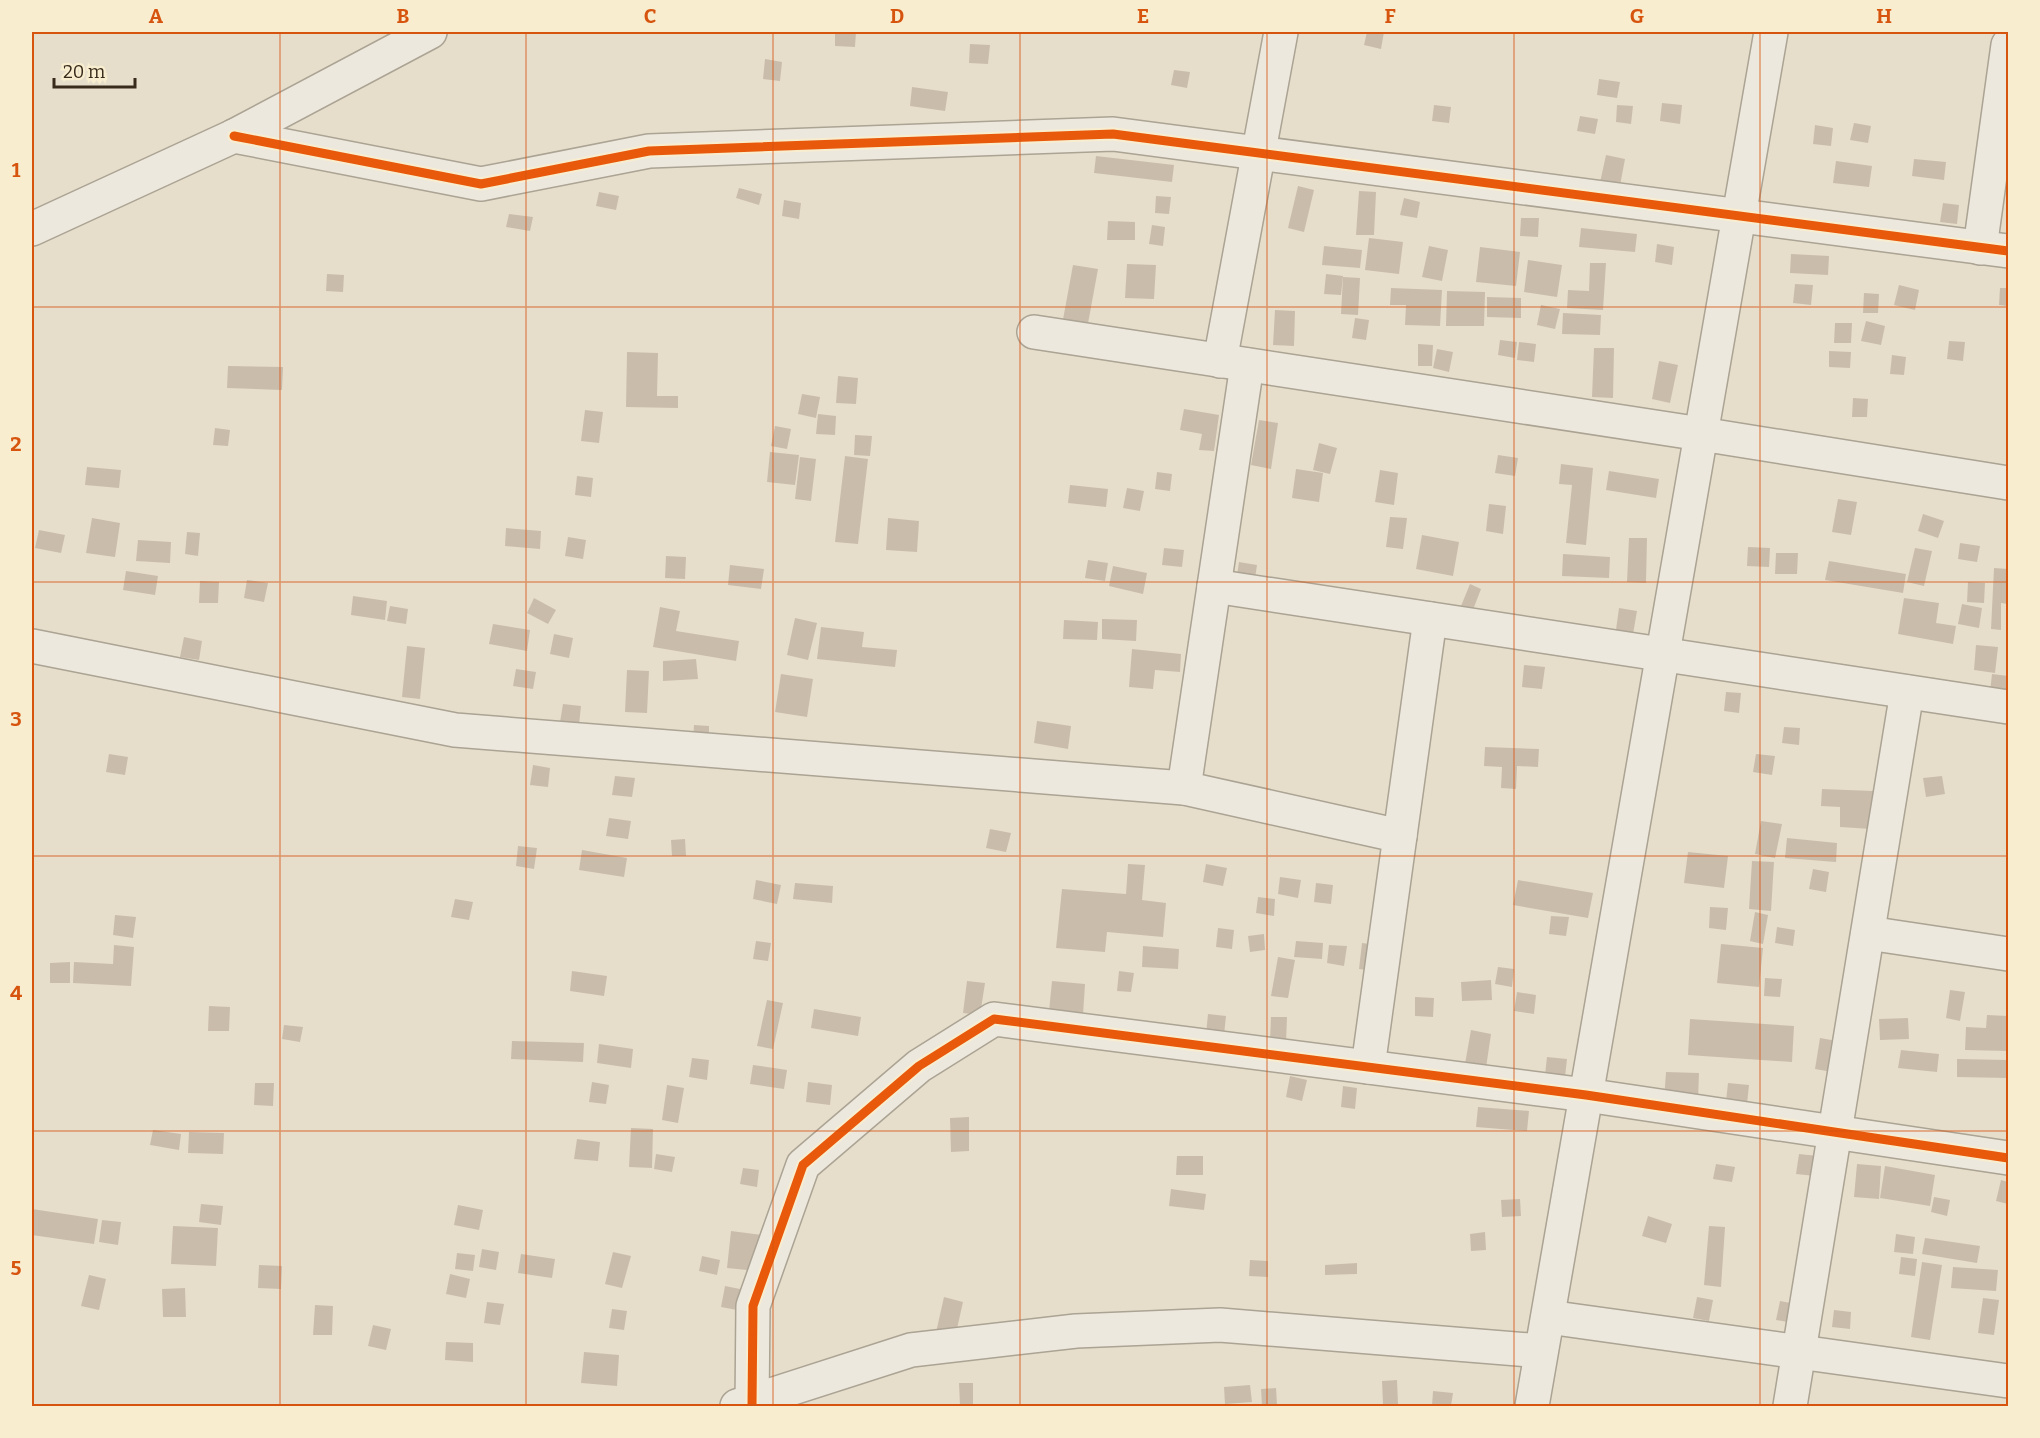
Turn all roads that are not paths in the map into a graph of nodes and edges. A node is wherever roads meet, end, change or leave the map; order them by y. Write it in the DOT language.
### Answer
graph roads {
  1 [pos="430,32"];
  2 [pos="1281,32"];
  3 [pos="1771,32"];
  4 [pos="2008,45"];
  5 [pos="234,136"];
  6 [pos="1258,153"];
  7 [pos="1739,216"];
  8 [pos="32,229"];
  9 [pos="1994,249"];
  10 [pos="1034,333"];
  11 [pos="1234,363"];
  12 [pos="1701,434"];
  13 [pos="2008,483"];
  14 [pos="1214,586"];
  15 [pos="1430,619"];
  16 [pos="32,646"];
  17 [pos="1663,654"];
  18 [pos="1907,692"];
  19 [pos="2008,707"];
  20 [pos="1184,788"];
  21 [pos="1400,836"];
  22 [pos="1868,933"];
  23 [pos="2008,954"];
  24 [pos="1368,1067"];
  25 [pos="1586,1095"];
  26 [pos="1835,1132"];
  27 [pos="2008,1158"];
  28 [pos="1548,1317"];
  29 [pos="1541,1351"];
  30 [pos="1799,1352"];
  31 [pos="2008,1381"];
  32 [pos="747,1405"];
  33 [pos="1532,1407"];
  34 [pos="1790,1407"];
  1 -- 5 [label="street"];
  2 -- 6 [label="street"];
  3 -- 7 [label="street"];
  4 -- 9 [label="street"];
  5 -- 6 [label="street"];
  5 -- 8 [label="street"];
  6 -- 7 [label="street"];
  6 -- 11 [label="street"];
  7 -- 9 [label="street"];
  7 -- 12 [label="street"];
  10 -- 11 [label="street"];
  11 -- 12 [label="street"];
  11 -- 14 [label="street"];
  12 -- 13 [label="street"];
  12 -- 17 [label="street"];
  14 -- 15 [label="street"];
  14 -- 20 [label="street"];
  15 -- 17 [label="street"];
  15 -- 21 [label="street"];
  16 -- 20 [label="street"];
  17 -- 18 [label="street"];
  17 -- 25 [label="street"];
  18 -- 19 [label="street"];
  18 -- 22 [label="street"];
  20 -- 21 [label="street"];
  21 -- 24 [label="street"];
  22 -- 23 [label="street"];
  22 -- 26 [label="street"];
  24 -- 25 [label="street"];
  24 -- 32 [label="street"];
  25 -- 26 [label="street"];
  25 -- 28 [label="street"];
  26 -- 27 [label="street"];
  26 -- 30 [label="street"];
  28 -- 29 [label="street"];
  28 -- 30 [label="street"];
  29 -- 32 [label="street"];
  29 -- 33 [label="street"];
  30 -- 31 [label="street"];
  30 -- 34 [label="street"];
}
